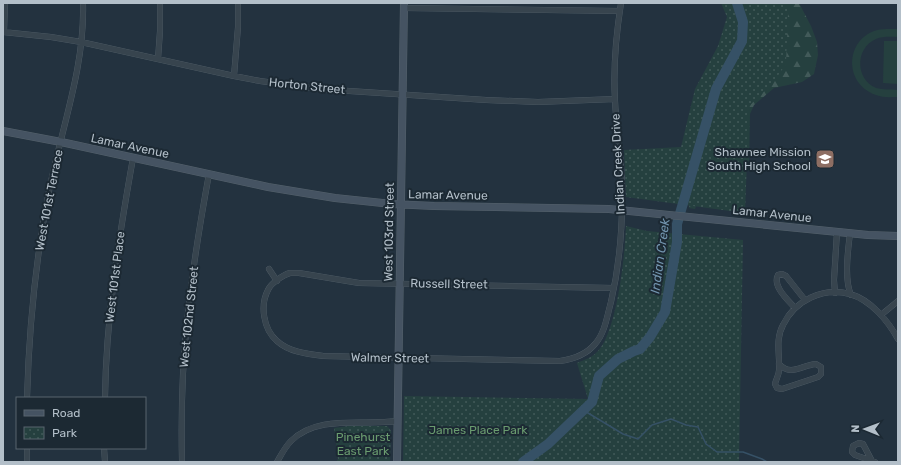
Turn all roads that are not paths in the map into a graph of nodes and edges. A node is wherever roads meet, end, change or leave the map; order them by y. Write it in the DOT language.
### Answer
graph roads {
  1 [pos="6,3"];
  2 [pos="83,3"];
  3 [pos="160,3"];
  4 [pos="238,3"];
  5 [pos="621,3"];
  6 [pos="404,5"];
  7 [pos="620,11"];
  8 [pos="4,32"];
  9 [pos="81,42"];
  10 [pos="158,59"];
  11 [pos="234,76"];
  12 [pos="402,94"];
  13 [pos="614,100"];
  14 [pos="3,131"];
  15 [pos="61,142"];
  16 [pos="134,158"];
  17 [pos="209,174"];
  18 [pos="400,204"];
  19 [pos="622,210"];
  20 [pos="837,232"];
  21 [pos="850,233"];
  22 [pos="898,236"];
  23 [pos="269,269"];
  24 [pos="277,281"];
  25 [pos="399,284"];
  26 [pos="614,288"];
  27 [pos="835,293"];
  28 [pos="851,294"];
  29 [pos="805,300"];
  30 [pos="898,301"];
  31 [pos="795,308"];
  32 [pos="881,315"];
  33 [pos="898,339"];
  34 [pos="398,358"];
  35 [pos="575,358"];
  36 [pos="779,364"];
  37 [pos="27,397"];
  38 [pos="105,397"];
  39 [pos="397,422"];
  40 [pos="27,449"];
  41 [pos="104,449"];
  42 [pos="27,462"];
  43 [pos="105,462"];
  44 [pos="182,462"];
  45 [pos="277,462"];
  46 [pos="397,462"];
  1 -- 8 [label="street"];
  2 -- 9 [label="street, West 101st Terrace"];
  3 -- 10 [label="street"];
  4 -- 11 [label="street"];
  5 -- 7 [label="street, Indian Creek Drive"];
  6 -- 7 [label="street"];
  6 -- 12 [label="street, West 103rd Street"];
  7 -- 13 [label="street, Indian Creek Drive"];
  8 -- 9 [label="street, Horton Street"];
  9 -- 10 [label="street, Horton Street"];
  9 -- 15 [label="street, West 101st Terrace"];
  10 -- 11 [label="street, Horton Street"];
  11 -- 12 [label="street, Horton Street"];
  12 -- 13 [label="street, Horton Street"];
  12 -- 18 [label="street, West 103rd Street"];
  13 -- 19 [label="street, Indian Creek Drive"];
  14 -- 15 [label="street, Lamar Avenue"];
  15 -- 16 [label="street, Lamar Avenue"];
  15 -- 37 [label="street, West 101st Terrace"];
  16 -- 17 [label="street, Lamar Avenue"];
  16 -- 38 [label="street, West 101st Place"];
  17 -- 18 [label="street, Lamar Avenue"];
  17 -- 44 [label="street, West 102nd Street"];
  18 -- 19 [label="street, Lamar Avenue"];
  18 -- 25 [label="street, West 103rd Street"];
  19 -- 20 [label="street, Lamar Avenue"];
  19 -- 26 [label="street, Indian Creek Drive"];
  20 -- 21 [label="street, Lamar Avenue"];
  20 -- 27 [label="street"];
  21 -- 22 [label="street, Lamar Avenue"];
  21 -- 28 [label="street"];
  23 -- 24 [label="street"];
  24 -- 25 [label="street, Russell Street"];
  24 -- 34 [label="street, Walmer Street"];
  25 -- 26 [label="street, Russell Street"];
  25 -- 34 [label="street, West 103rd Street"];
  26 -- 35 [label="street, Indian Creek Drive"];
  27 -- 28 [label="street"];
  27 -- 29 [label="street"];
  28 -- 32 [label="street"];
  29 -- 31 [label="street"];
  29 -- 31 [label="street"];
  30 -- 32 [label="street"];
  31 -- 36 [label="street"];
  32 -- 33 [label="street"];
  34 -- 35 [label="street, Walmer Street"];
  34 -- 39 [label="street, West 103rd Street"];
  36 -- 36 [label="street"];
  39 -- 45 [label="street"];
  39 -- 46 [label="street, West 103rd Street"];
  40 -- 42 [label="street"];
  41 -- 43 [label="street"];
}
